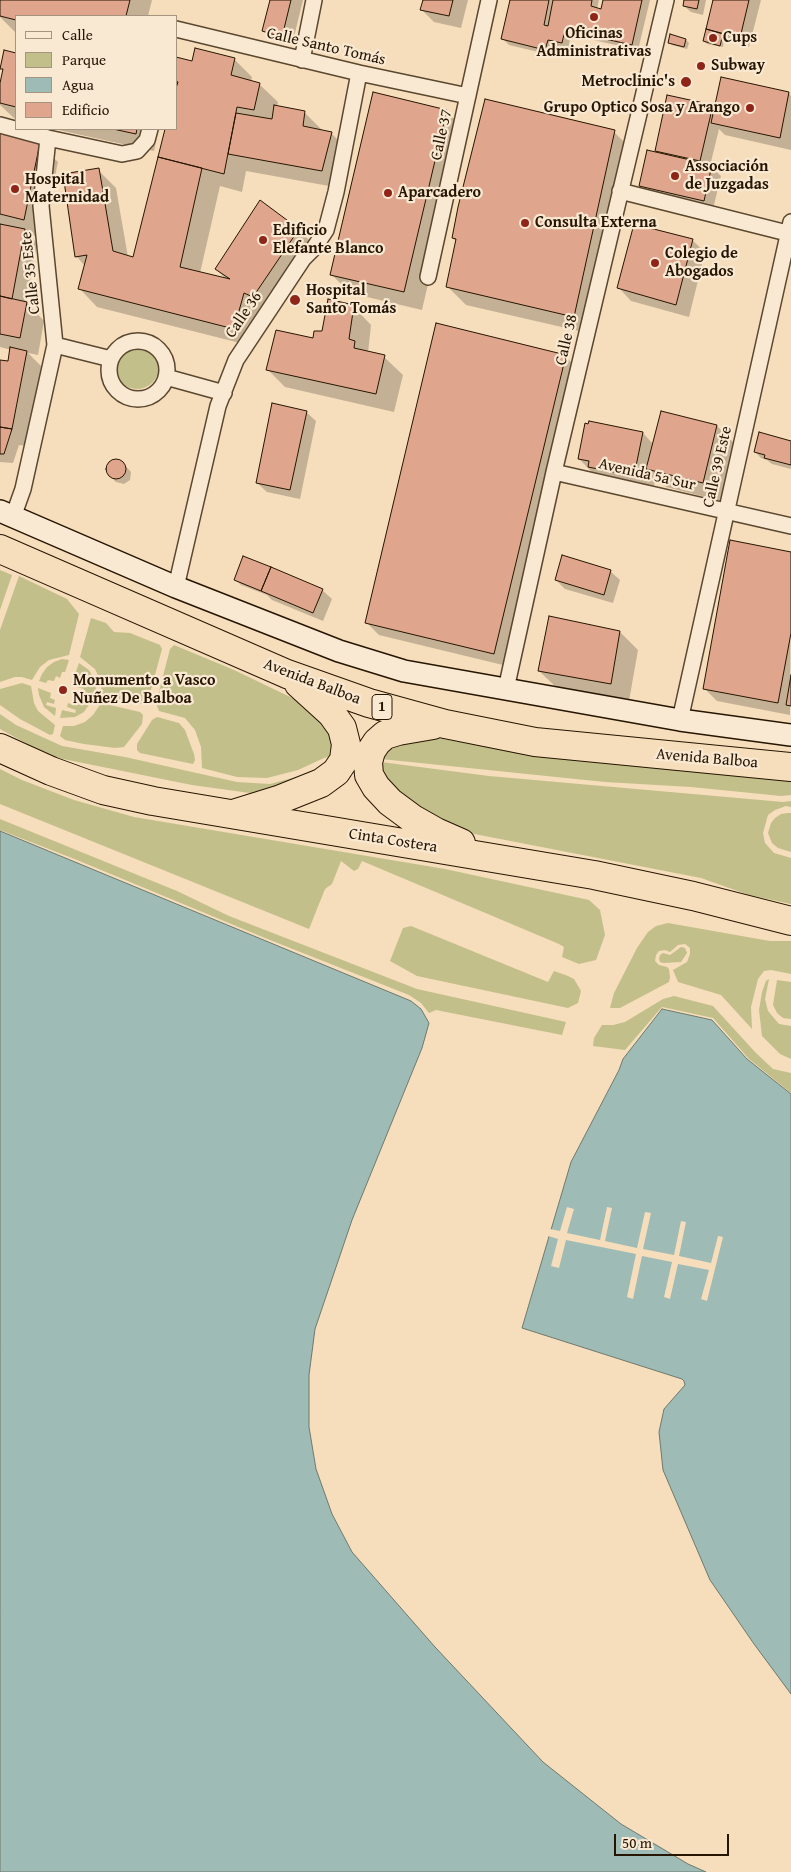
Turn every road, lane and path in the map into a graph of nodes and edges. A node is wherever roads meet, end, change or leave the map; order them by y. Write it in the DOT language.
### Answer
graph roads {
  1 [pos="314,0"];
  2 [pos="489,0"];
  3 [pos="666,0"];
  4 [pos="178,29"];
  5 [pos="302,60"];
  6 [pos="359,73"];
  7 [pos="468,96"];
  8 [pos="0,125"];
  9 [pos="15,129"];
  10 [pos="18,130"];
  11 [pos="150,130"];
  12 [pos="48,138"];
  13 [pos="620,191"];
  14 [pos="790,230"];
  15 [pos="428,277"];
  16 [pos="55,345"];
  17 [pos="110,359"];
  18 [pos="166,377"];
  19 [pos="224,393"];
  20 [pos="554,472"];
  21 [pos="726,511"];
  22 [pos="6,514"];
  23 [pos="791,526"];
  24 [pos="0,549"];
  25 [pos="176,587"];
  26 [pos="287,674"];
  27 [pos="506,690"];
  28 [pos="680,720"];
  29 [pos="445,724"];
  30 [pos="791,735"];
  31 [pos="0,748"];
  32 [pos="791,767"];
  33 [pos="230,814"];
  34 [pos="501,859"];
  35 [pos="791,921"];
  1 -- 5 [label="street"];
  2 -- 7 [label="street, Calle 37"];
  3 -- 13 [label="street, Calle 38"];
  4 -- 5 [label="street, Calle Santo Tomás"];
  5 -- 6 [label="street, Calle Santo Tomás"];
  6 -- 7 [label="street, Calle Santo Tomás"];
  6 -- 19 [label="street, Calle 36"];
  7 -- 15 [label="street, Calle 37"];
  8 -- 9 [label="street"];
  10 -- 12 [label="street"];
  11 -- 12 [label="street"];
  12 -- 16 [label="street, Calle 35 Este"];
  13 -- 14 [label="street"];
  13 -- 20 [label="street, Calle 38"];
  14 -- 21 [label="street, Calle 39 Este"];
  16 -- 17 [label="street"];
  16 -- 22 [label="street, Calle 35 Este"];
  17 -- 18 [label="street"];
  17 -- 18 [label="street"];
  18 -- 19 [label="street"];
  19 -- 25 [label="street, Calle 36"];
  20 -- 21 [label="street, Avenida 5a Sur"];
  20 -- 27 [label="street, Calle 38"];
  21 -- 23 [label="street, Avenida 5a Sur"];
  21 -- 28 [label="street, Calle 39 Este"];
  22 -- 25 [label="main road, Avenida Balboa"];
  24 -- 26 [label="highway, Avenida Balboa / 1"];
  25 -- 27 [label="main road, Avenida Balboa"];
  26 -- 29 [label="highway, Avenida Balboa / 1"];
  26 -- 33 [label="highway"];
  27 -- 28 [label="main road, Avenida Balboa"];
  28 -- 30 [label="main road, Avenida Balboa"];
  29 -- 32 [label="highway, Avenida Balboa / 1"];
  29 -- 34 [label="highway"];
  31 -- 33 [label="highway, Cinta Costera"];
  33 -- 34 [label="highway, Cinta Costera"];
  34 -- 35 [label="highway, Cinta Costera"];
}
